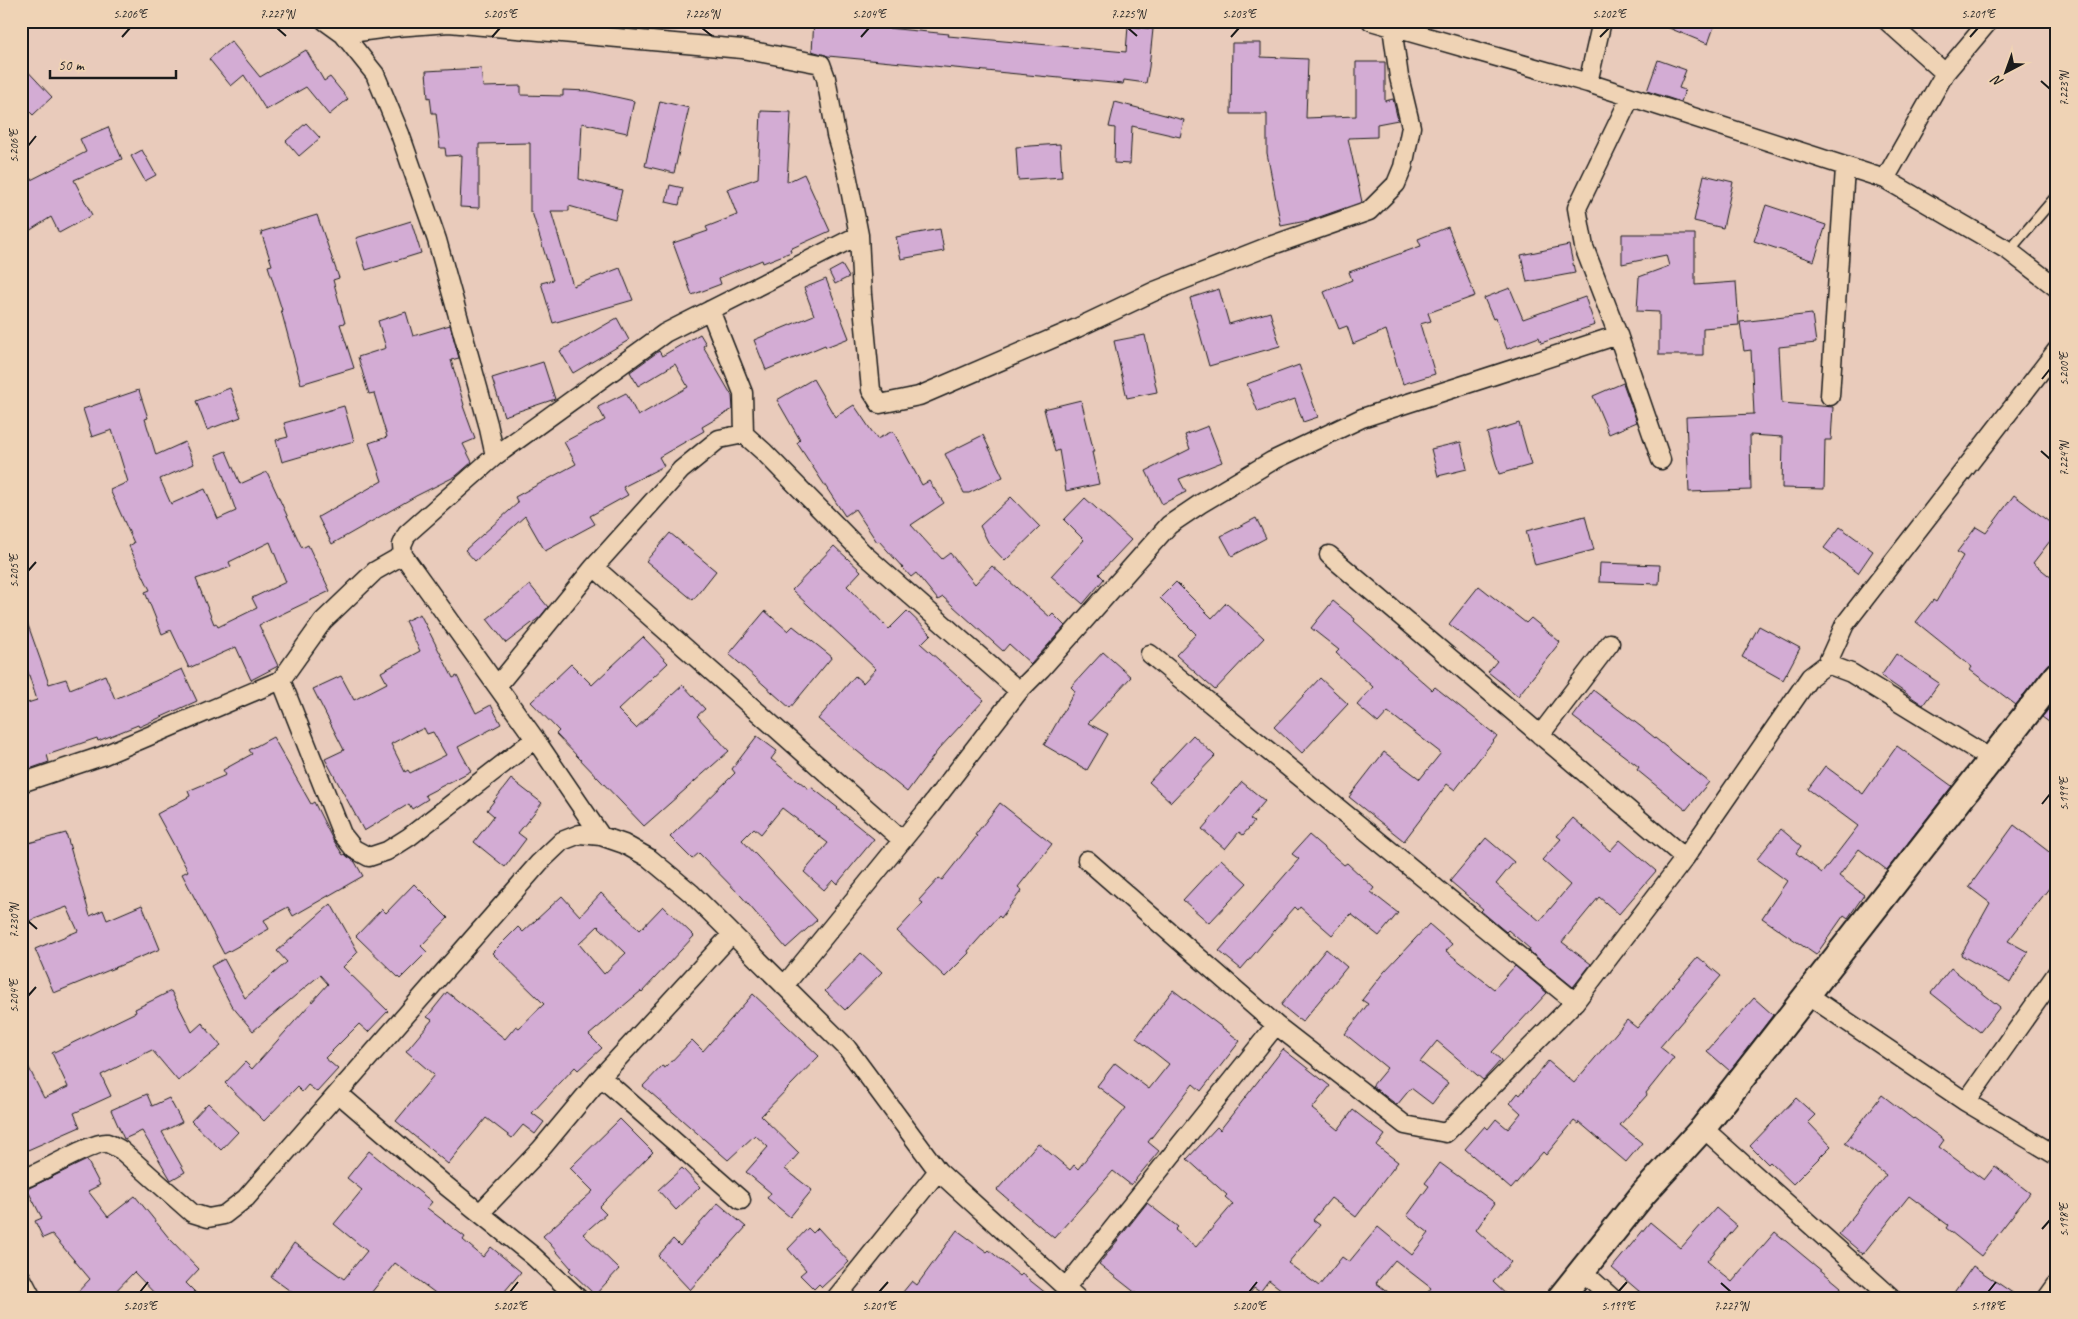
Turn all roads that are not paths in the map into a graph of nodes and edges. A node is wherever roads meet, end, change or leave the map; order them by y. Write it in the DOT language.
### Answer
graph roads {
  1 [pos="325,21"];
  2 [pos="1371,21"];
  3 [pos="1602,21"];
  4 [pos="1887,21"];
  5 [pos="1989,21"];
  6 [pos="1392,27"];
  7 [pos="343,34"];
  8 [pos="1945,72"];
  9 [pos="1588,83"];
  10 [pos="1630,98"];
  11 [pos="1845,168"];
  12 [pos="1884,179"];
  13 [pos="2057,195"];
  14 [pos="859,235"];
  15 [pos="2009,251"];
  16 [pos="2057,288"];
  17 [pos="710,310"];
  18 [pos="1618,336"];
  19 [pos="2057,350"];
  20 [pos="1830,396"];
  21 [pos="744,434"];
  22 [pos="495,456"];
  23 [pos="1660,460"];
  24 [pos="403,555"];
  25 [pos="1329,555"];
  26 [pos="594,567"];
  27 [pos="1610,643"];
  28 [pos="1150,654"];
  29 [pos="1827,664"];
  30 [pos="2057,675"];
  31 [pos="281,680"];
  32 [pos="497,686"];
  33 [pos="1019,691"];
  34 [pos="1540,735"];
  35 [pos="535,739"];
  36 [pos="1991,759"];
  37 [pos="21,783"];
  38 [pos="601,836"];
  39 [pos="902,840"];
  40 [pos="1685,858"];
  41 [pos="1087,860"];
  42 [pos="732,934"];
  43 [pos="2057,973"];
  44 [pos="784,986"];
  45 [pos="1808,995"];
  46 [pos="1575,1002"];
  47 [pos="1276,1025"];
  48 [pos="601,1077"];
  49 [pos="338,1093"];
  50 [pos="1966,1102"];
  51 [pos="1703,1128"];
  52 [pos="2057,1156"];
  53 [pos="938,1171"];
  54 [pos="21,1180"];
  55 [pos="741,1200"];
  56 [pos="480,1214"];
  57 [pos="1582,1271"];
  58 [pos="21,1277"];
  59 [pos="2057,1284"];
  60 [pos="1072,1292"];
  61 [pos="32,1298"];
  62 [pos="578,1298"];
  63 [pos="836,1298"];
  64 [pos="1560,1298"];
  65 [pos="1612,1298"];
  66 [pos="1892,1298"];
  67 [pos="2046,1298"];
  1 -- 7 [label="street"];
  2 -- 6 [label="street"];
  3 -- 9 [label="street"];
  4 -- 8 [label="street"];
  5 -- 8 [label="street"];
  6 -- 9 [label="street"];
  6 -- 14 [label="street"];
  7 -- 14 [label="street"];
  7 -- 22 [label="street"];
  8 -- 12 [label="street"];
  9 -- 10 [label="street"];
  10 -- 11 [label="street"];
  10 -- 18 [label="street"];
  11 -- 12 [label="street"];
  11 -- 20 [label="street"];
  12 -- 15 [label="street"];
  13 -- 15 [label="lane"];
  14 -- 17 [label="street"];
  15 -- 16 [label="street"];
  17 -- 21 [label="street"];
  17 -- 22 [label="street"];
  18 -- 23 [label="street"];
  18 -- 33 [label="street"];
  19 -- 29 [label="street"];
  21 -- 26 [label="street"];
  21 -- 33 [label="street"];
  22 -- 24 [label="street"];
  24 -- 31 [label="street"];
  24 -- 32 [label="street"];
  25 -- 34 [label="street"];
  26 -- 32 [label="street"];
  26 -- 39 [label="street"];
  27 -- 34 [label="street"];
  28 -- 46 [label="street"];
  29 -- 36 [label="street"];
  29 -- 40 [label="street"];
  30 -- 36 [label="street"];
  31 -- 35 [label="street"];
  31 -- 37 [label="street"];
  32 -- 35 [label="street"];
  33 -- 39 [label="street"];
  34 -- 40 [label="street"];
  35 -- 38 [label="street"];
  36 -- 45 [label="street"];
  38 -- 42 [label="street"];
  38 -- 49 [label="street"];
  39 -- 44 [label="street"];
  40 -- 46 [label="street"];
  41 -- 47 [label="street"];
  42 -- 44 [label="street"];
  42 -- 48 [label="street"];
  43 -- 50 [label="street"];
  44 -- 53 [label="street"];
  45 -- 50 [label="street"];
  45 -- 51 [label="street"];
  46 -- 47 [label="street"];
  47 -- 60 [label="street"];
  48 -- 55 [label="street"];
  48 -- 56 [label="street"];
  49 -- 54 [label="street"];
  49 -- 56 [label="street"];
  50 -- 52 [label="street"];
  51 -- 57 [label="street"];
  51 -- 66 [label="street"];
  53 -- 60 [label="street"];
  53 -- 63 [label="street"];
  56 -- 62 [label="street"];
  57 -- 64 [label="street"];
  57 -- 65 [label="street"];
  58 -- 61 [label="street"];
  59 -- 67 [label="street"];
}
